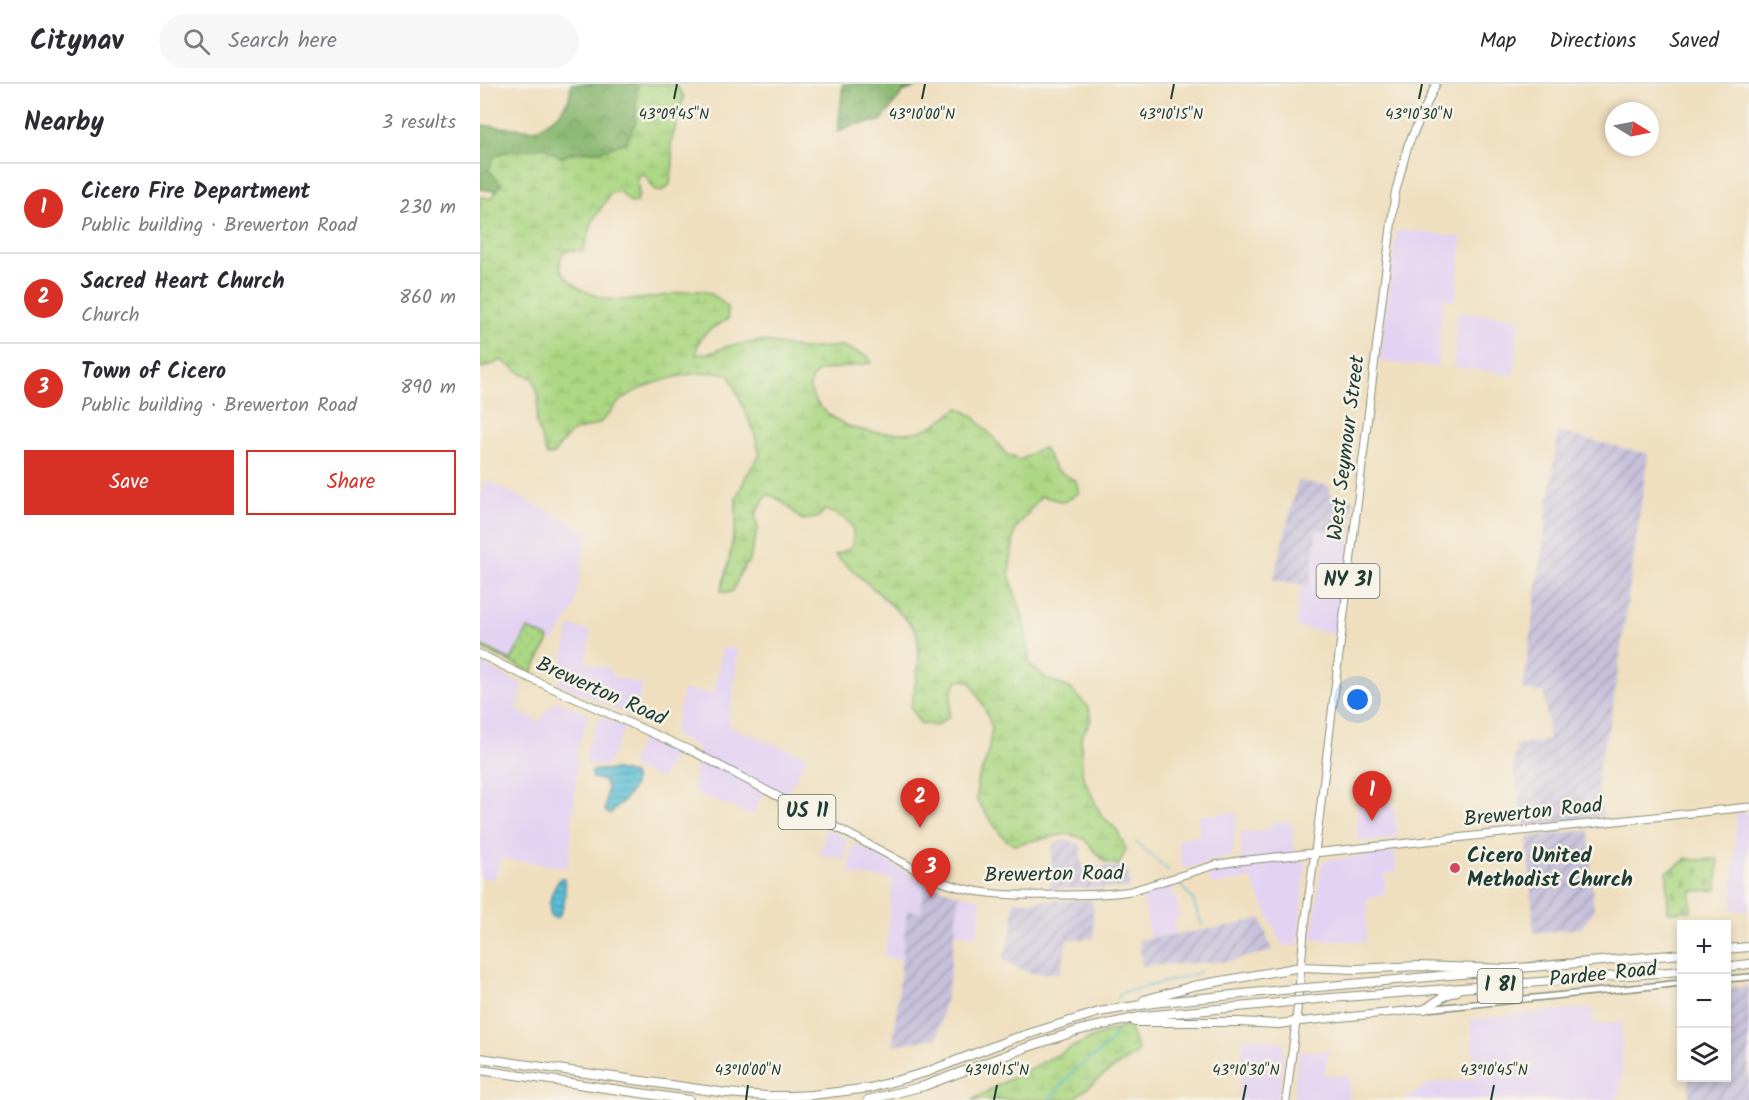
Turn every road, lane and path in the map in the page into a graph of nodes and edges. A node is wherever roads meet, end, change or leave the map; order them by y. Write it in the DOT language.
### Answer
graph roads {
  1 [pos="1436,84"];
  2 [pos="480,654"];
  3 [pos="1749,807"];
  4 [pos="1315,853"];
  5 [pos="1749,947"];
  6 [pos="1731,949"];
  7 [pos="1677,954"];
  8 [pos="1749,964"];
  9 [pos="1731,966"];
  10 [pos="1301,967"];
  11 [pos="1510,969"];
  12 [pos="1677,971"];
  13 [pos="1749,977"];
  14 [pos="1731,979"];
  15 [pos="1677,983"];
  16 [pos="1480,987"];
  17 [pos="1446,996"];
  18 [pos="1453,1005"];
  19 [pos="1122,1008"];
  20 [pos="1428,1008"];
  21 [pos="1296,1020"];
  22 [pos="1112,1023"];
  23 [pos="480,1058"];
  24 [pos="480,1070"];
  25 [pos="689,1100"];
  26 [pos="868,1100"];
  27 [pos="1286,1100"];
  1 -- 4 [label="main road, West Seymour Street / NY 31"];
  2 -- 4 [label="main road, Brewerton Road / US 11"];
  3 -- 4 [label="main road, Brewerton Road / US 11"];
  4 -- 10 [label="main road, NY 31"];
  5 -- 6 [label="highway"];
  7 -- 11 [label="highway, I 81"];
  8 -- 9 [label="highway"];
  10 -- 11 [label="highway"];
  10 -- 19 [label="highway"];
  10 -- 21 [label="main road, NY 31"];
  11 -- 19 [label="highway, I 81, bridge"];
  12 -- 16 [label="highway, I 81"];
  13 -- 14 [label="street"];
  15 -- 18 [label="street, Pardee Road"];
  16 -- 17 [label="highway"];
  16 -- 22 [label="highway, I 81, bridge"];
  17 -- 18 [label="highway"];
  17 -- 20 [label="highway"];
  18 -- 20 [label="street, Pardee Road"];
  19 -- 23 [label="highway, I 81"];
  20 -- 21 [label="main road, Pardee Road"];
  21 -- 22 [label="highway"];
  21 -- 27 [label="main road, NY 31"];
  22 -- 26 [label="highway, I 81"];
  24 -- 25 [label="highway"];
}
